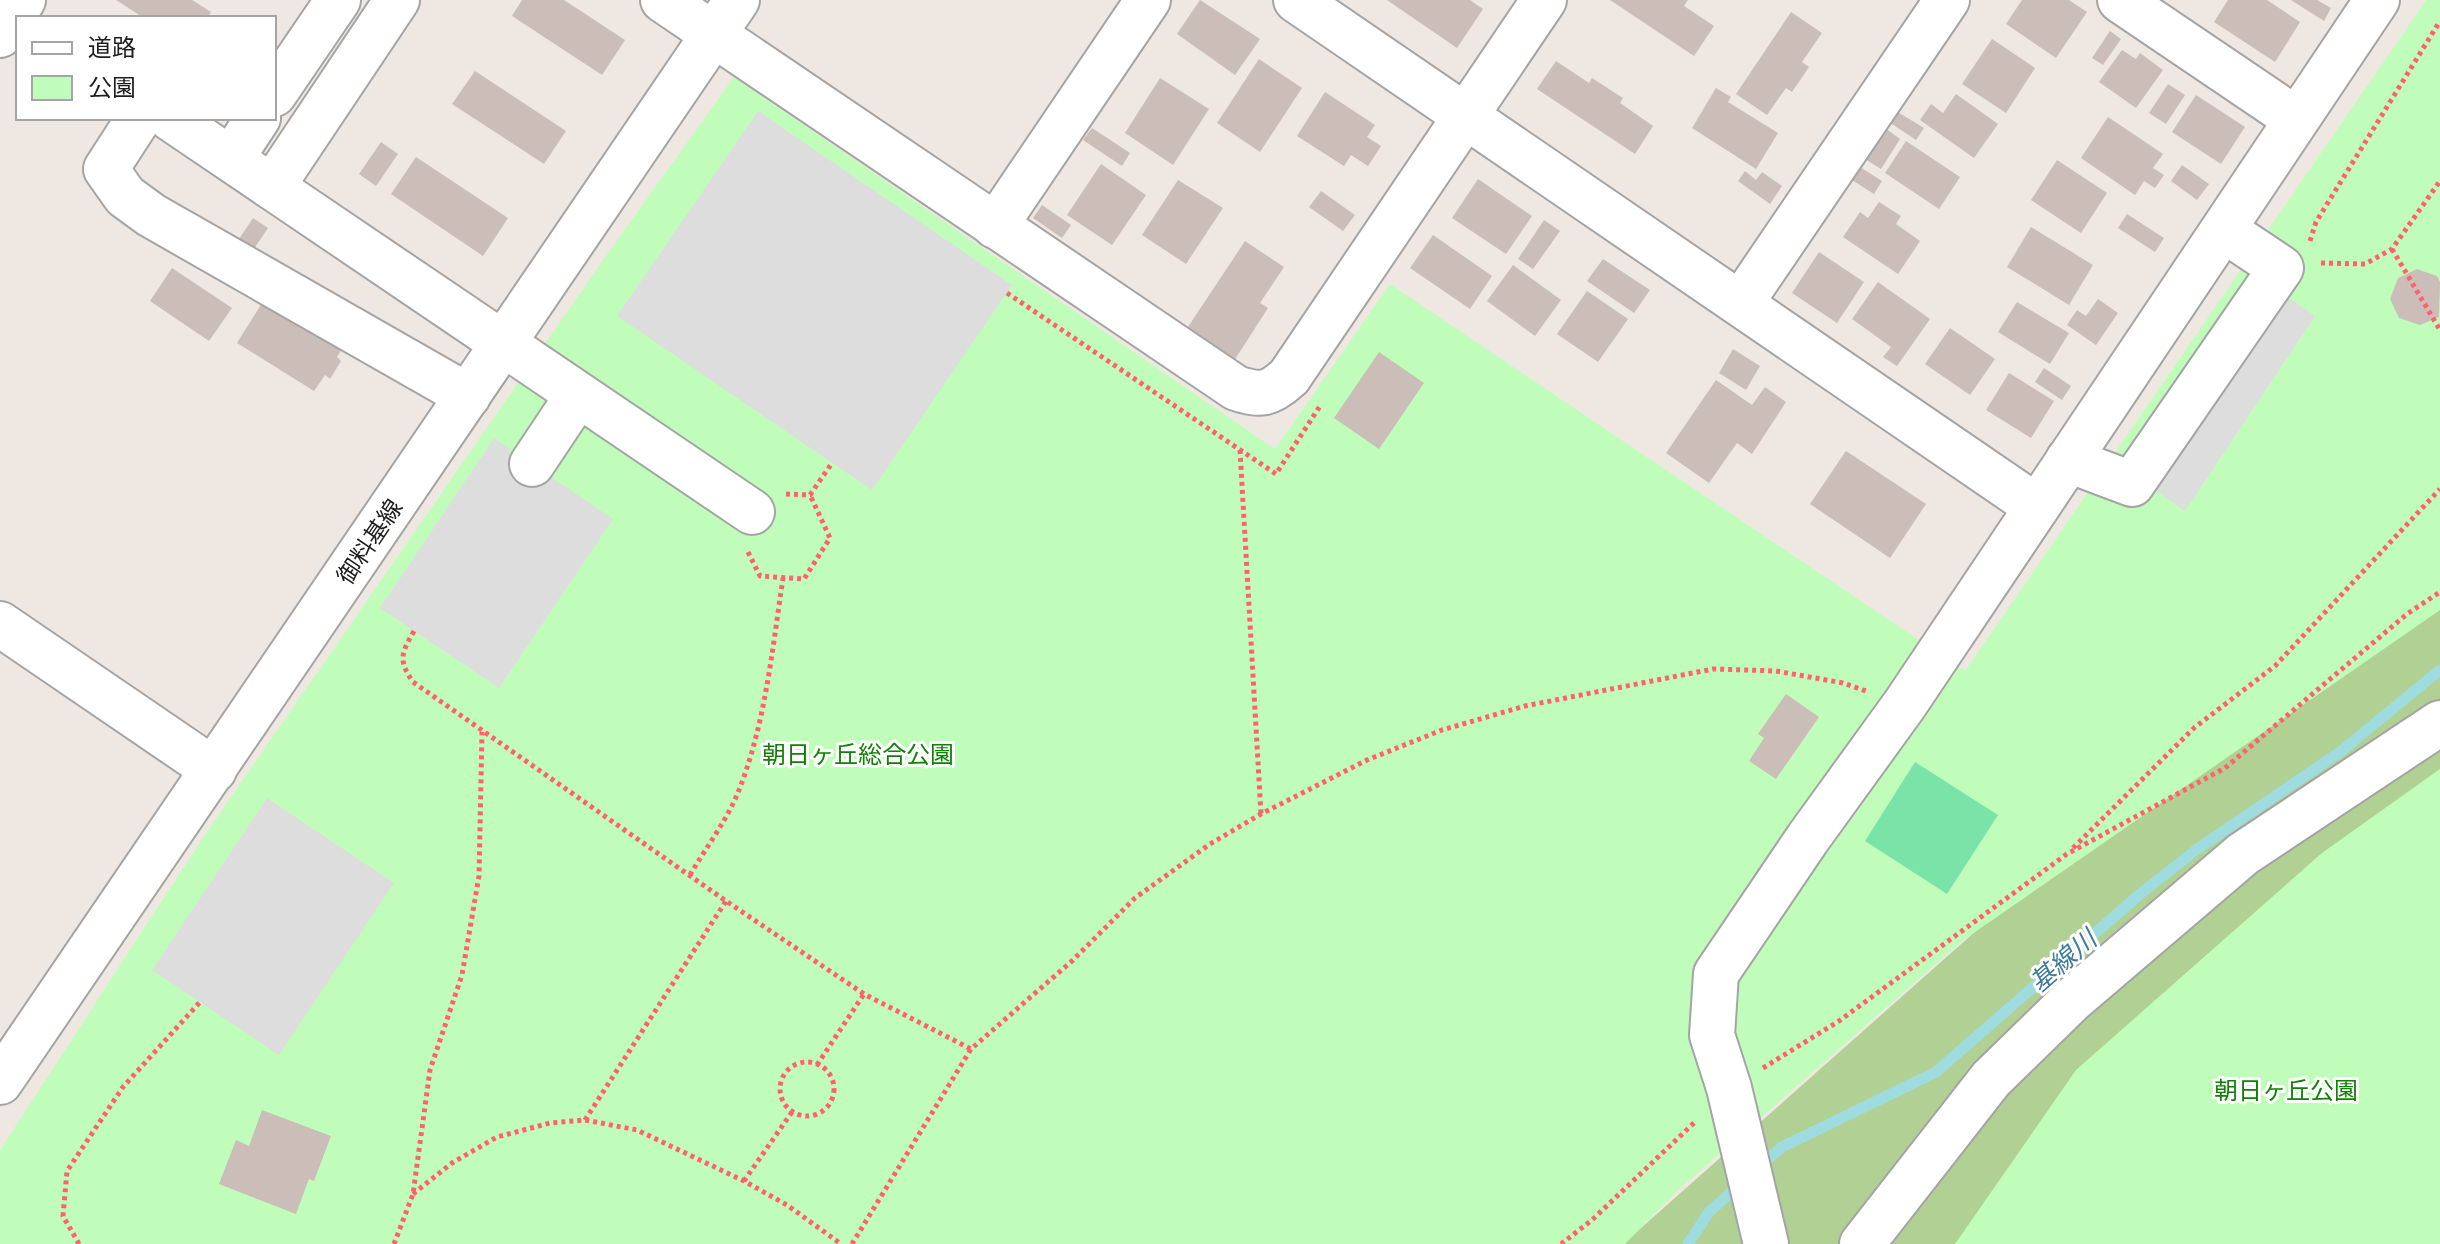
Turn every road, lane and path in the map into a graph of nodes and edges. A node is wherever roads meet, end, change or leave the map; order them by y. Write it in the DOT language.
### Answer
graph roads {
  1 [pos="338,0"];
  2 [pos="397,0"];
  3 [pos="663,0"];
  4 [pos="1148,0"];
  5 [pos="1296,0"];
  6 [pos="1544,0"];
  7 [pos="1947,0"];
  8 [pos="2120,0"];
  9 [pos="2377,0"];
  10 [pos="725,17"];
  11 [pos="2440,21"];
  12 [pos="276,91"];
  13 [pos="1466,115"];
  14 [pos="2296,119"];
  15 [pos="138,120"];
  16 [pos="173,120"];
  17 [pos="257,120"];
  18 [pos="231,159"];
  19 [pos="2440,181"];
  20 [pos="272,187"];
  21 [pos="995,226"];
  22 [pos="2224,230"];
  23 [pos="2392,249"];
  24 [pos="2293,265"];
  25 [pos="1741,303"];
  26 [pos="2440,330"];
  27 [pos="503,343"];
  28 [pos="578,395"];
  29 [pos="468,396"];
  30 [pos="1240,449"];
  31 [pos="2068,460"];
  32 [pos="532,464"];
  33 [pos="2440,489"];
  34 [pos="2037,507"];
  35 [pos="752,512"];
  36 [pos="783,578"];
  37 [pos="2440,592"];
  38 [pos="0,624"];
  39 [pos="414,631"];
  40 [pos="1905,704"];
  41 [pos="2440,723"];
  42 [pos="482,731"];
  43 [pos="214,770"];
  44 [pos="1261,814"];
  45 [pos="2067,854"];
  46 [pos="690,875"];
  47 [pos="726,901"];
  48 [pos="864,994"];
  49 [pos="200,1002"];
  50 [pos="971,1049"];
  51 [pos="817,1065"];
  52 [pos="0,1082"];
  53 [pos="1729,1088"];
  54 [pos="792,1112"];
  55 [pos="585,1120"];
  56 [pos="744,1181"];
  57 [pos="413,1194"];
  58 [pos="79,1244"];
  59 [pos="394,1244"];
  60 [pos="841,1244"];
  61 [pos="852,1244"];
  62 [pos="1561,1244"];
  63 [pos="1766,1244"];
  64 [pos="1862,1244"];
  1 -- 12 [label="street"];
  2 -- 20 [label="street"];
  3 -- 10 [label="street"];
  4 -- 21 [label="street"];
  5 -- 13 [label="street"];
  6 -- 13 [label="street"];
  7 -- 25 [label="street"];
  8 -- 14 [label="street"];
  9 -- 14 [label="street"];
  10 -- 21 [label="street"];
  10 -- 27 [label="street, 御料基線"];
  11 -- 24 [label="path"];
  13 -- 21 [label="street"];
  13 -- 25 [label="street"];
  14 -- 22 [label="street"];
  15 -- 29 [label="street"];
  16 -- 18 [label="street"];
  17 -- 18 [label="street"];
  18 -- 20 [label="street"];
  19 -- 23 [label="path"];
  20 -- 27 [label="street"];
  22 -- 24 [label="street"];
  22 -- 31 [label="street"];
  23 -- 24 [label="path"];
  23 -- 26 [label="path"];
  24 -- 31 [label="street"];
  25 -- 34 [label="street"];
  27 -- 28 [label="street"];
  27 -- 29 [label="street, 御料基線"];
  28 -- 32 [label="street"];
  28 -- 35 [label="street"];
  29 -- 43 [label="street, 御料基線"];
  30 -- 44 [label="path"];
  31 -- 34 [label="street"];
  33 -- 45 [label="path"];
  34 -- 40 [label="street"];
  36 -- 46 [label="path"];
  37 -- 45 [label="path"];
  38 -- 43 [label="street"];
  39 -- 42 [label="path"];
  40 -- 44 [label="path"];
  40 -- 53 [label="street"];
  41 -- 64 [label="street"];
  42 -- 46 [label="path"];
  42 -- 57 [label="path"];
  43 -- 52 [label="street, 御料基線"];
  44 -- 50 [label="path"];
  45 -- 53 [label="path"];
  46 -- 47 [label="path"];
  47 -- 48 [label="path"];
  47 -- 55 [label="path"];
  48 -- 50 [label="path"];
  48 -- 51 [label="path"];
  49 -- 58 [label="path"];
  50 -- 61 [label="path"];
  51 -- 54 [label="path"];
  51 -- 54 [label="path"];
  53 -- 62 [label="path"];
  53 -- 63 [label="street"];
  54 -- 56 [label="path"];
  55 -- 56 [label="path"];
  55 -- 57 [label="path"];
  56 -- 60 [label="path"];
  57 -- 59 [label="path"];
}
